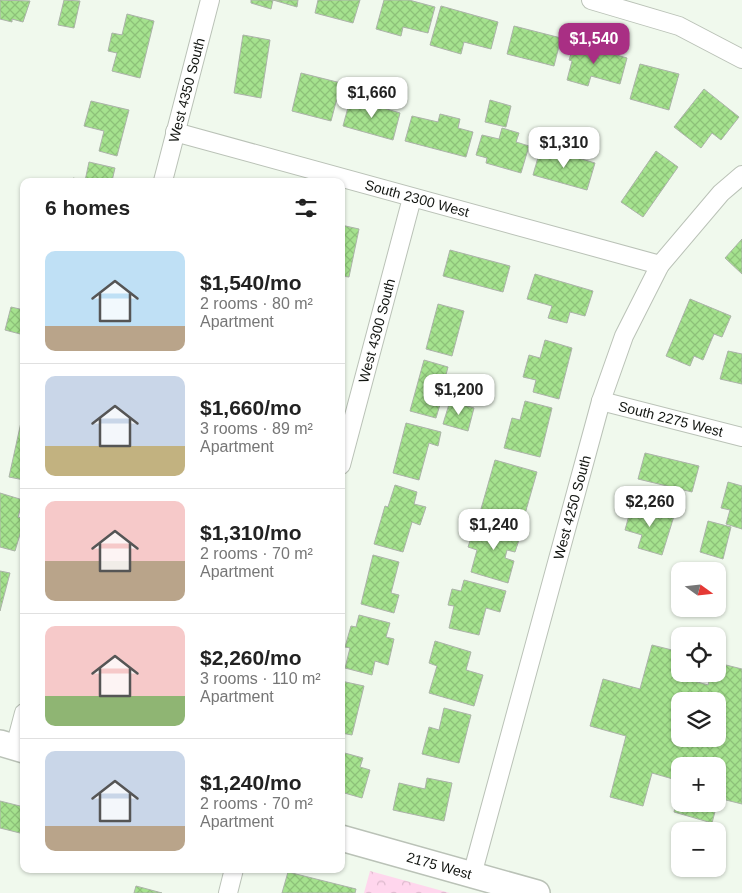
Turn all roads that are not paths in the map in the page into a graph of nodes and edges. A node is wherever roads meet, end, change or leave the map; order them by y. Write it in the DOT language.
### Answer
graph roads {
  1 [pos="210,0"];
  2 [pos="591,0"];
  3 [pos="742,59"];
  4 [pos="175,132"];
  5 [pos="742,175"];
  6 [pos="163,178"];
  7 [pos="340,178"];
  8 [pos="345,179"];
  9 [pos="412,198"];
  10 [pos="660,265"];
  11 [pos="601,401"];
  12 [pos="742,438"];
  13 [pos="345,450"];
  14 [pos="20,725"];
  15 [pos="13,747"];
  16 [pos="345,839"];
  17 [pos="233,873"];
  18 [pos="472,875"];
  19 [pos="228,893"];
  20 [pos="537,893"];
  1 -- 4 [label="street, West 4350 South"];
  2 -- 3 [label="street"];
  4 -- 6 [label="street, West 4350 South"];
  4 -- 7 [label="street, South 2300 West"];
  5 -- 10 [label="street, West 4250 South"];
  8 -- 9 [label="street, South 2300 West"];
  9 -- 10 [label="street, South 2300 West"];
  9 -- 13 [label="street, West 4300 South"];
  10 -- 11 [label="street, West 4250 South"];
  11 -- 12 [label="street, South 2275 West"];
  11 -- 18 [label="street, West 4250 South"];
  14 -- 15 [label="street"];
  16 -- 18 [label="street, 2175 West"];
  17 -- 19 [label="street"];
  18 -- 20 [label="street, 2175 West"];
}
